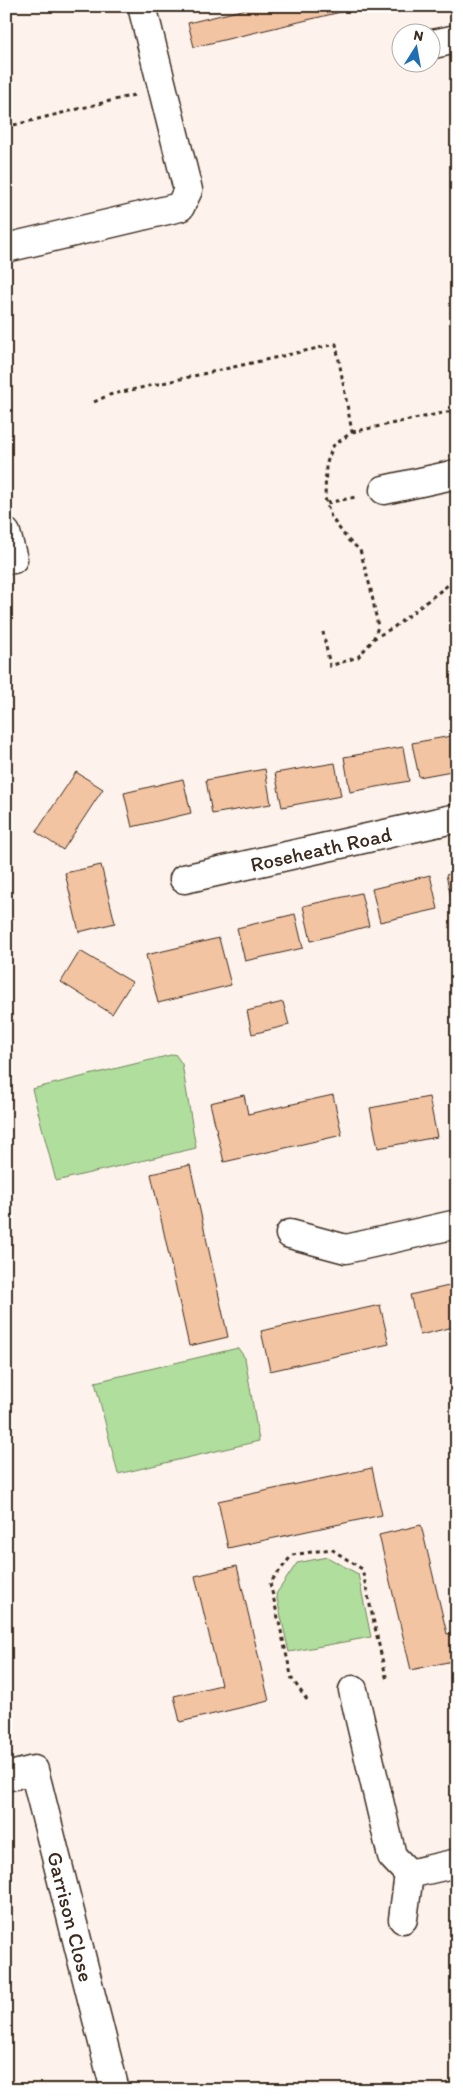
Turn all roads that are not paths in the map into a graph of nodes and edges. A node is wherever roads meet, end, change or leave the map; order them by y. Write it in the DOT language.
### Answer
graph roads {
  1 [pos="142,6"];
  2 [pos="6,248"];
  3 [pos="457,474"];
  4 [pos="384,490"];
  5 [pos="6,533"];
  6 [pos="13,559"];
  7 [pos="457,818"];
  8 [pos="184,879"];
  9 [pos="457,1224"];
  10 [pos="290,1234"];
  11 [pos="353,1690"];
  12 [pos="6,1777"];
  13 [pos="457,1863"];
  14 [pos="409,1874"];
  15 [pos="403,1919"];
  16 [pos="115,2090"];
  1 -- 2 [label="street"];
  3 -- 4 [label="street"];
  5 -- 6 [label="street"];
  7 -- 8 [label="street, Roseheath Road"];
  9 -- 10 [label="street"];
  11 -- 14 [label="street"];
  12 -- 16 [label="street, Garrison Close"];
  13 -- 14 [label="street"];
  14 -- 15 [label="street"];
}
